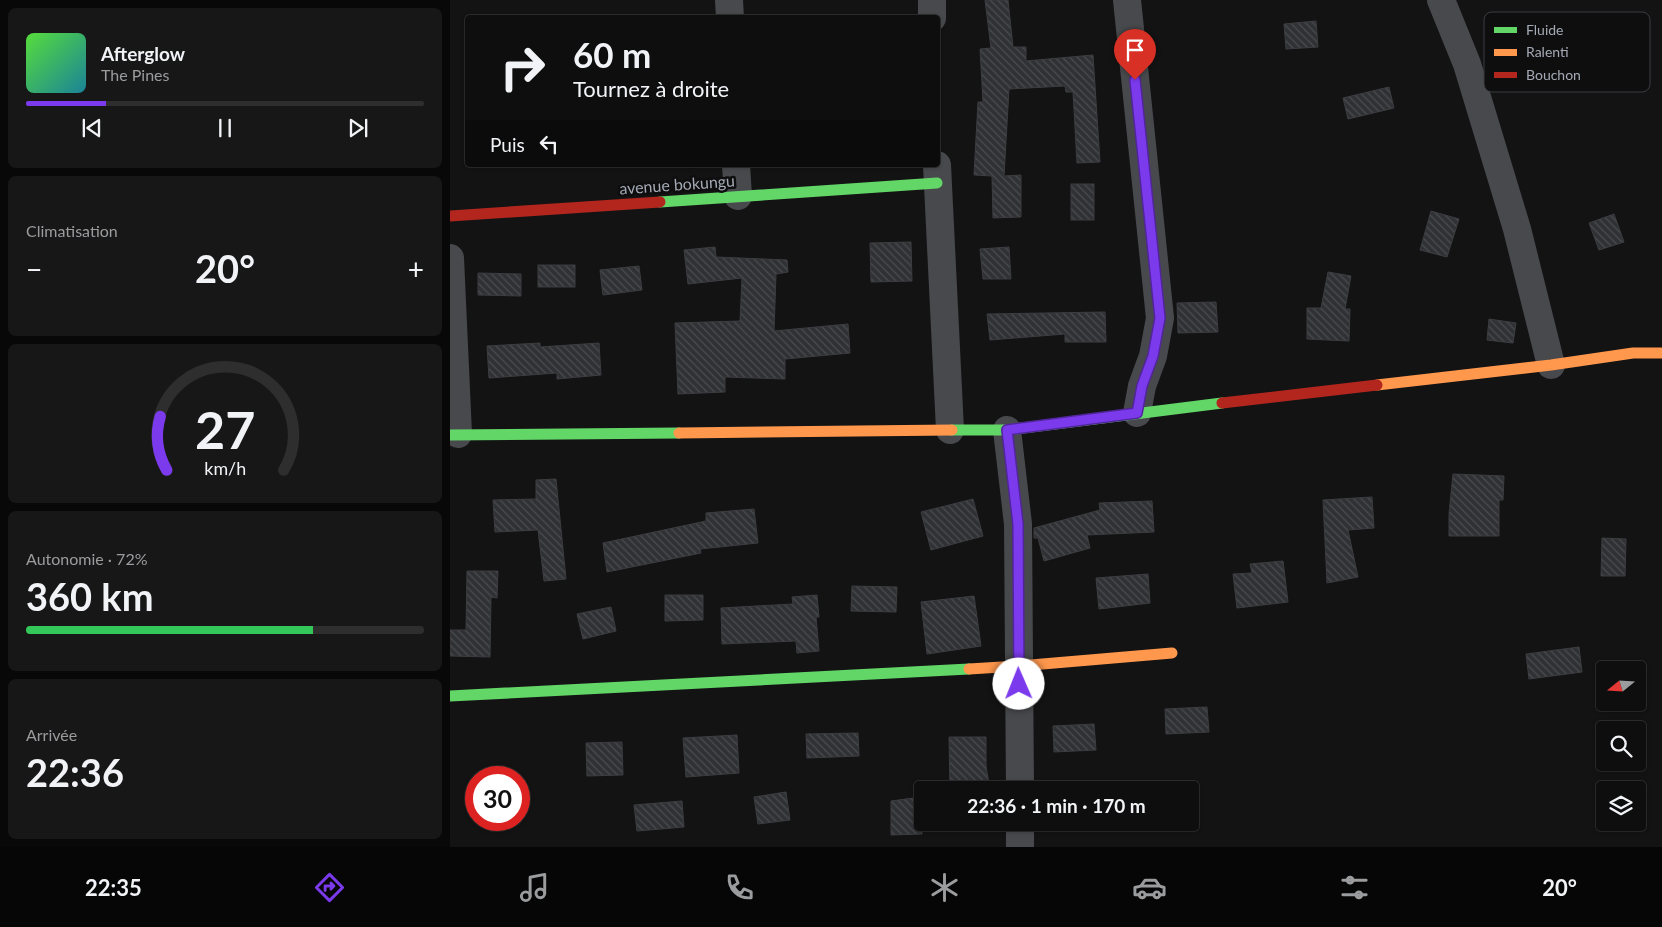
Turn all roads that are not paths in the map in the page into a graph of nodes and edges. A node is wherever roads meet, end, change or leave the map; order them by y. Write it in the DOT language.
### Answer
graph roads {
  1 [pos="729,0"];
  2 [pos="932,0"];
  3 [pos="1127,0"];
  4 [pos="1441,0"];
  5 [pos="730,15"];
  6 [pos="932,15"];
  7 [pos="736,167"];
  8 [pos="937,174"];
  9 [pos="738,196"];
  10 [pos="450,216"];
  11 [pos="450,258"];
  12 [pos="1662,353"];
  13 [pos="1551,365"];
  14 [pos="1137,413"];
  15 [pos="950,430"];
  16 [pos="1007,430"];
  17 [pos="454,435"];
  18 [pos="1172,653"];
  19 [pos="1018,666"];
  20 [pos="450,696"];
  21 [pos="1020,781"];
  22 [pos="1020,831"];
  23 [pos="1020,847"];
  1 -- 5 [label="street"];
  2 -- 6 [label="street"];
  3 -- 14 [label="street"];
  4 -- 13 [label="street"];
  7 -- 9 [label="street"];
  8 -- 9 [label="street, avenue bokungu"];
  8 -- 15 [label="street"];
  9 -- 10 [label="street, avenue bokungu"];
  11 -- 17 [label="street"];
  12 -- 13 [label="street"];
  13 -- 14 [label="street"];
  14 -- 16 [label="street"];
  15 -- 16 [label="street"];
  15 -- 17 [label="street"];
  16 -- 19 [label="street"];
  18 -- 19 [label="street"];
  19 -- 20 [label="street"];
  19 -- 21 [label="street"];
  22 -- 23 [label="street"];
}
